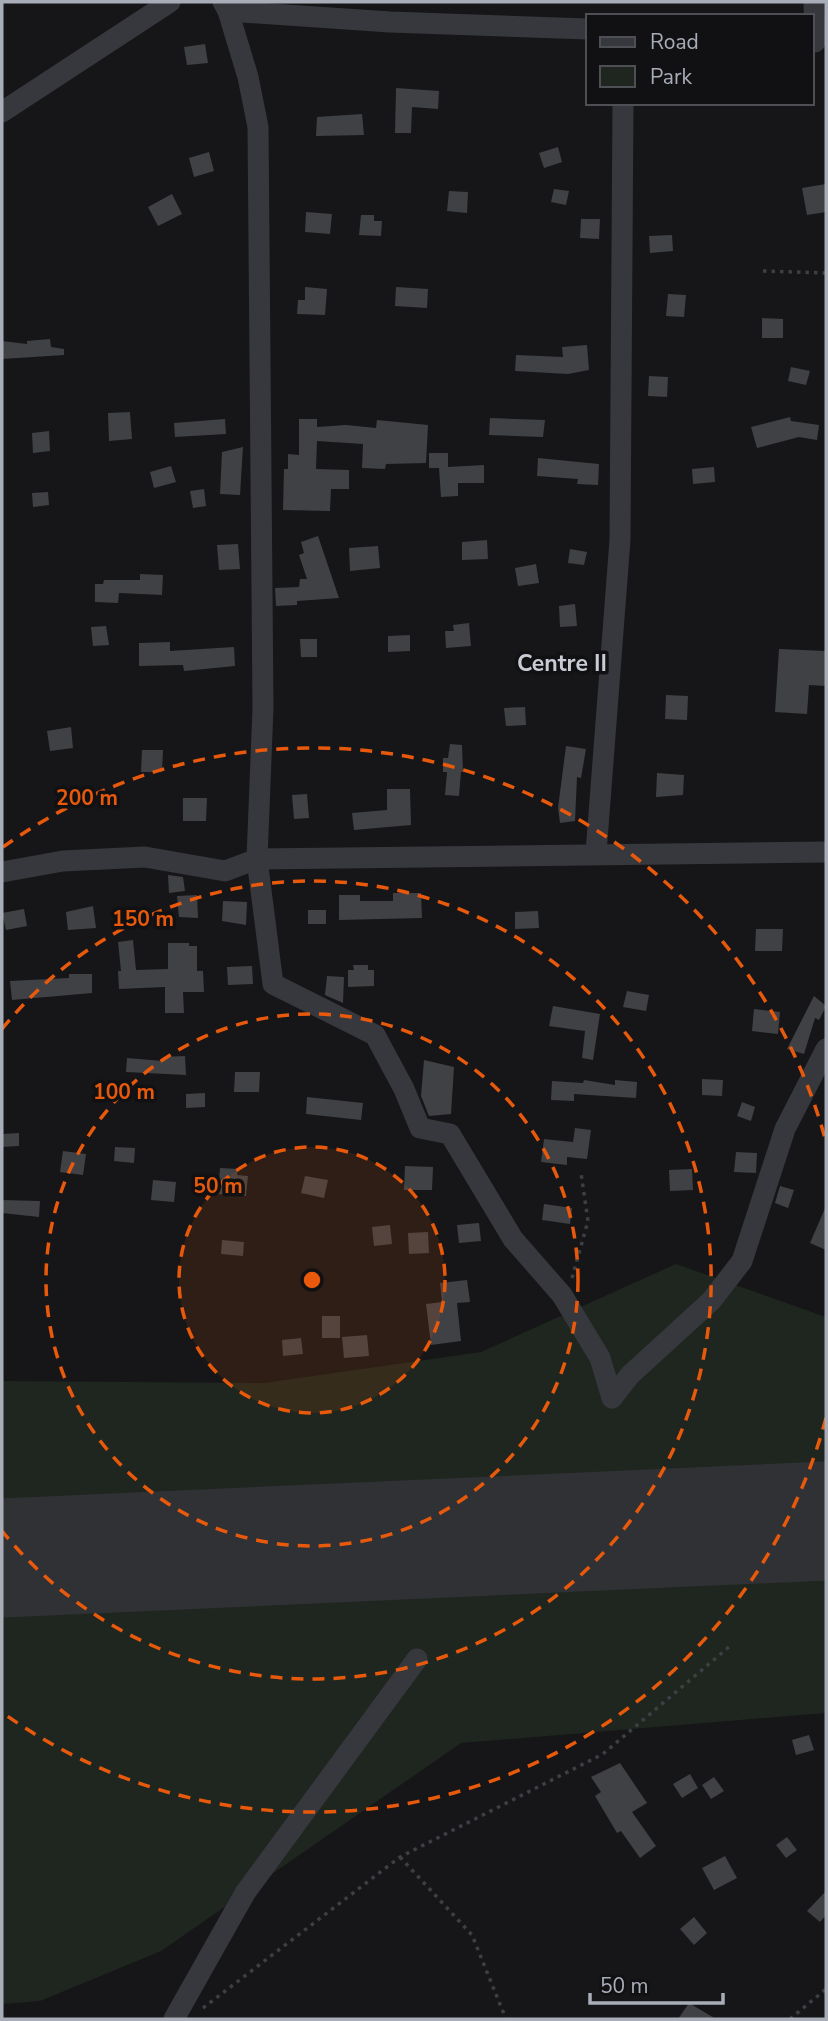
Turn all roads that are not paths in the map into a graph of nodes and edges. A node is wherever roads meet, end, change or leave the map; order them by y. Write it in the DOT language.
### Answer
graph roads {
  1 [pos="170,2"];
  2 [pos="814,2"];
  3 [pos="225,7"];
  4 [pos="586,29"];
  5 [pos="818,42"];
  6 [pos="623,105"];
  7 [pos="2,112"];
  8 [pos="826,852"];
  9 [pos="596,853"];
  10 [pos="257,859"];
  11 [pos="2,872"];
  12 [pos="826,1049"];
  13 [pos="417,1658"];
  14 [pos="174,2019"];
  1 -- 7 [label="street"];
  2 -- 5 [label="street"];
  3 -- 4 [label="street"];
  3 -- 10 [label="street"];
  6 -- 9 [label="street"];
  8 -- 9 [label="street"];
  9 -- 10 [label="street"];
  10 -- 11 [label="street"];
  10 -- 12 [label="street"];
  13 -- 14 [label="street"];
}
